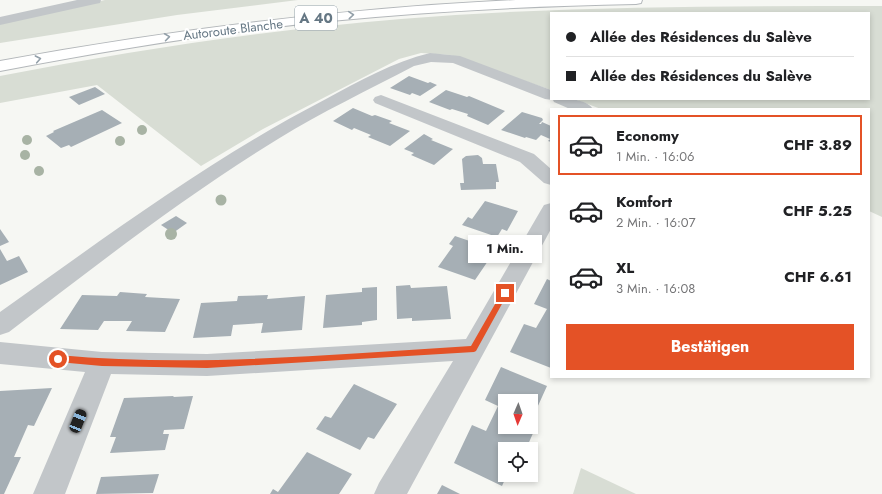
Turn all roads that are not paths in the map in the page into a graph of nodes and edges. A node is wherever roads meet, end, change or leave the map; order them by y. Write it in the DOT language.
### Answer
graph roads {
  1 [pos="95,0"];
  2 [pos="383,0"];
  3 [pos="636,0"];
  4 [pos="241,14"];
  5 [pos="0,21"];
  6 [pos="0,66"];
  7 [pos="550,96"];
  8 [pos="381,100"];
  9 [pos="563,100"];
  10 [pos="583,108"];
  11 [pos="550,178"];
  12 [pos="550,212"];
  13 [pos="0,325"];
  14 [pos="474,349"];
  15 [pos="0,353"];
  16 [pos="102,363"];
  17 [pos="49,494"];
  18 [pos="390,494"];
  1 -- 5 [label="street"];
  2 -- 4 [label="highway, Autoroute Blanche / A 40"];
  6 -- 3 [label="highway, Autoroute Blanche / A 40, one-way"];
  7 -- 13 [label="street"];
  8 -- 11 [label="street"];
  9 -- 10 [label="street"];
  12 -- 14 [label="street"];
  14 -- 16 [label="street"];
  14 -- 18 [label="street"];
  15 -- 16 [label="street"];
  16 -- 17 [label="street"];
}
